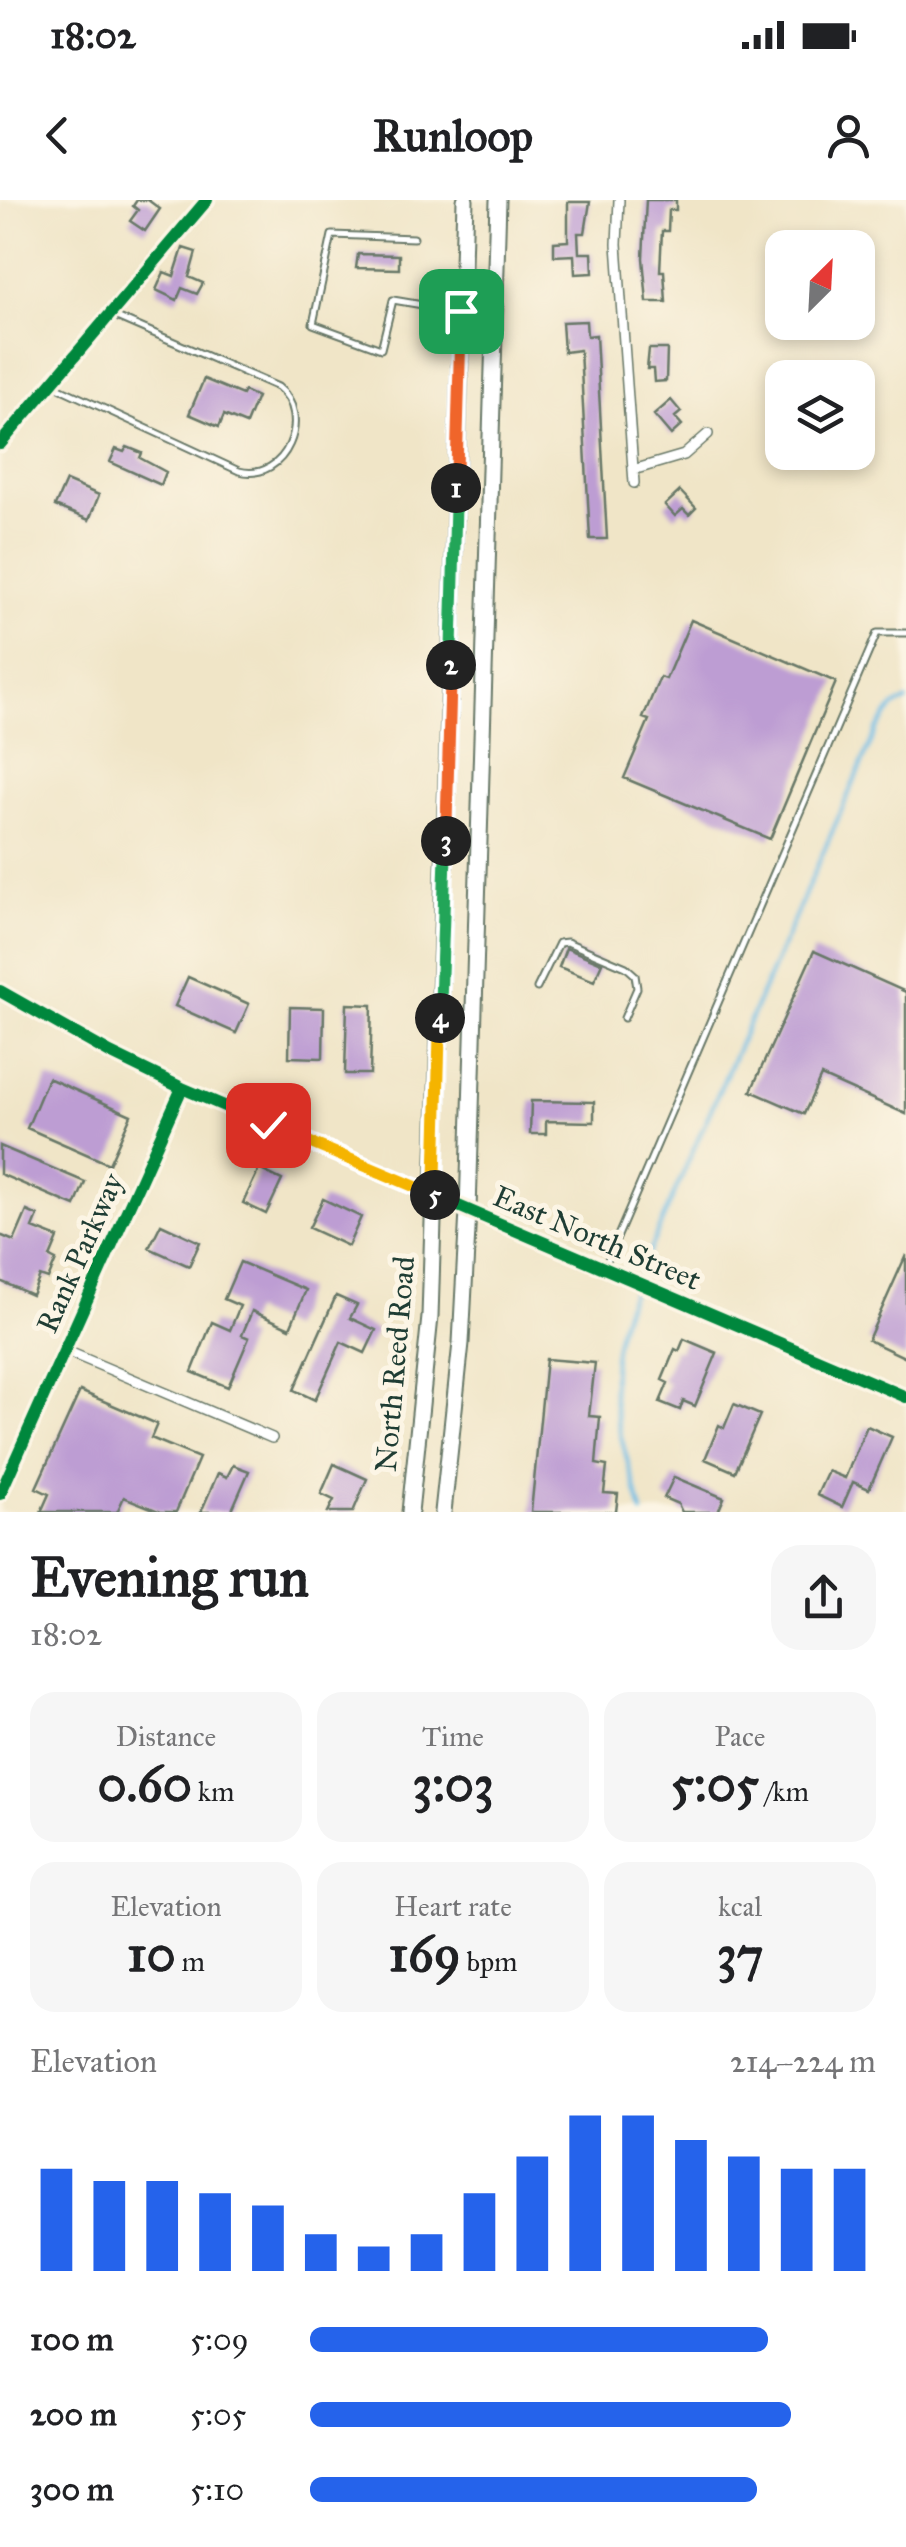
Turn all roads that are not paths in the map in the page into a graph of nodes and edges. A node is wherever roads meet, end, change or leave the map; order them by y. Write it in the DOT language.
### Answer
graph roads {
  1 [pos="207,200"];
  2 [pos="465,200"];
  3 [pos="498,200"];
  4 [pos="619,200"];
  5 [pos="414,238"];
  6 [pos="461,311"];
  7 [pos="112,315"];
  8 [pos="53,385"];
  9 [pos="708,434"];
  10 [pos="0,444"];
  11 [pos="633,470"];
  12 [pos="634,483"];
  13 [pos="906,633"];
  14 [pos="537,988"];
  15 [pos="0,991"];
  16 [pos="624,1018"];
  17 [pos="182,1088"];
  18 [pos="435,1197"];
  19 [pos="468,1211"];
  20 [pos="604,1269"];
  21 [pos="64,1350"];
  22 [pos="906,1397"];
  23 [pos="272,1438"];
  24 [pos="0,1494"];
  25 [pos="410,1512"];
  26 [pos="444,1512"];
  1 -- 7 [label="street"];
  2 -- 6 [label="main road, North Reed Road"];
  3 -- 19 [label="main road, North Reed Road"];
  4 -- 11 [label="street"];
  5 -- 6 [label="lane"];
  6 -- 18 [label="main road, North Reed Road"];
  7 -- 8 [label="street"];
  7 -- 8 [label="lane"];
  8 -- 10 [label="street"];
  9 -- 11 [label="street"];
  11 -- 12 [label="street"];
  13 -- 20 [label="lane"];
  14 -- 16 [label="lane"];
  15 -- 17 [label="street, East North Street"];
  17 -- 18 [label="street, East North Street"];
  17 -- 21 [label="street, Rank Parkway"];
  18 -- 19 [label="street, East North Street"];
  18 -- 25 [label="main road, North Reed Road"];
  19 -- 20 [label="street, East North Street"];
  19 -- 26 [label="main road, North Reed Road"];
  20 -- 22 [label="street, East North Street"];
  21 -- 23 [label="street"];
  21 -- 24 [label="street, Rank Parkway"];
}
